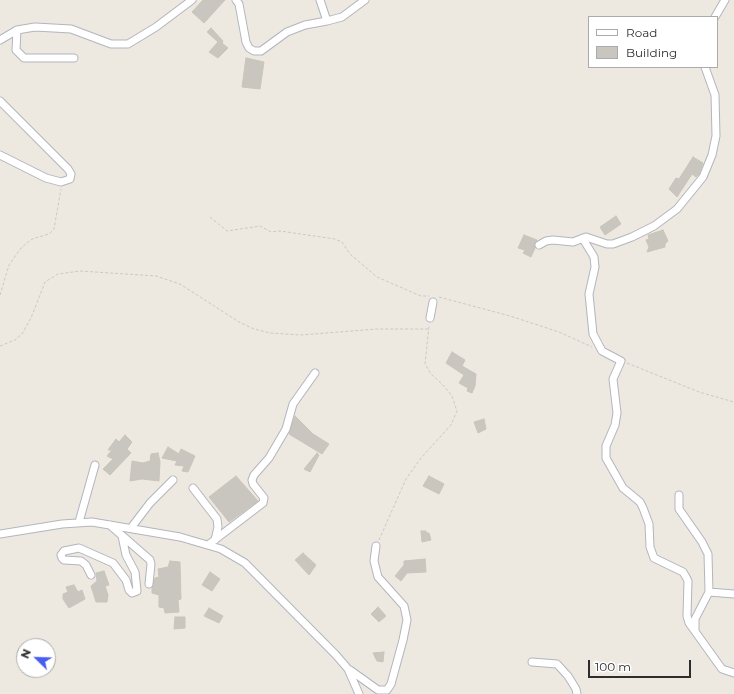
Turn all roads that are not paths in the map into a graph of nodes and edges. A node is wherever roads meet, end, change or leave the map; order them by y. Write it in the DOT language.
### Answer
graph roads {
  1 [pos="192,0"];
  2 [pos="236,0"];
  3 [pos="320,0"];
  4 [pos="365,0"];
  5 [pos="725,0"];
  6 [pos="716,16"];
  7 [pos="326,21"];
  8 [pos="17,30"];
  9 [pos="0,40"];
  10 [pos="74,58"];
  11 [pos="705,68"];
  12 [pos="0,101"];
  13 [pos="0,155"];
  14 [pos="583,239"];
  15 [pos="539,245"];
  16 [pos="433,302"];
  17 [pos="430,318"];
  18 [pos="315,373"];
  19 [pos="95,464"];
  20 [pos="173,480"];
  21 [pos="193,488"];
  22 [pos="679,495"];
  23 [pos="79,522"];
  24 [pos="110,525"];
  25 [pos="130,528"];
  26 [pos="0,534"];
  27 [pos="122,536"];
  28 [pos="215,540"];
  29 [pos="208,545"];
  30 [pos="376,546"];
  31 [pos="91,575"];
  32 [pos="149,584"];
  33 [pos="709,592"];
  34 [pos="734,594"];
  35 [pos="695,632"];
  36 [pos="532,662"];
  37 [pos="348,669"];
  38 [pos="734,673"];
  39 [pos="359,694"];
  40 [pos="577,694"];
  1 -- 8 [label="street"];
  2 -- 7 [label="street"];
  3 -- 7 [label="street"];
  4 -- 7 [label="street"];
  5 -- 6 [label="street"];
  8 -- 9 [label="street"];
  8 -- 10 [label="street"];
  11 -- 14 [label="street"];
  12 -- 13 [label="street"];
  14 -- 15 [label="street"];
  14 -- 35 [label="street"];
  16 -- 17 [label="street"];
  18 -- 28 [label="street"];
  19 -- 23 [label="street"];
  20 -- 25 [label="street"];
  21 -- 28 [label="street"];
  22 -- 33 [label="street"];
  23 -- 24 [label="street"];
  23 -- 26 [label="street"];
  24 -- 25 [label="street"];
  24 -- 27 [label="street"];
  25 -- 29 [label="street"];
  27 -- 31 [label="street"];
  27 -- 32 [label="street"];
  28 -- 29 [label="street"];
  29 -- 37 [label="street"];
  30 -- 37 [label="street"];
  33 -- 34 [label="street"];
  33 -- 35 [label="street"];
  35 -- 38 [label="street"];
  36 -- 40 [label="street"];
  37 -- 39 [label="street"];
}
